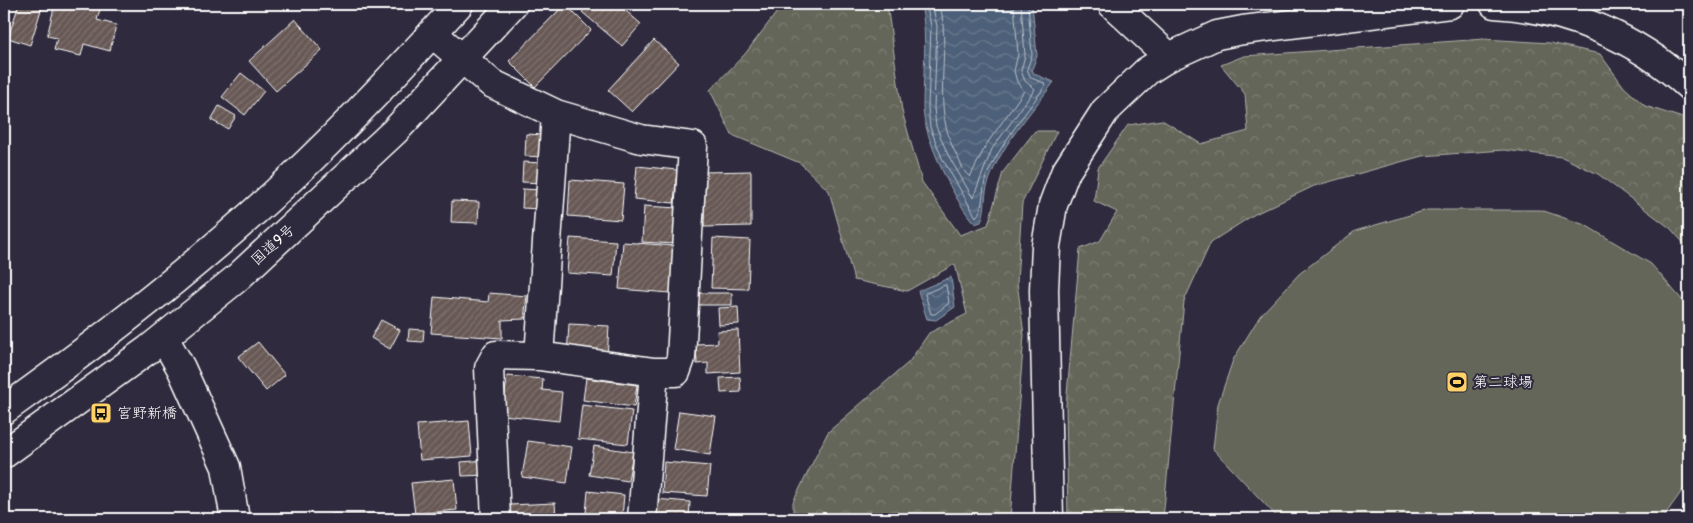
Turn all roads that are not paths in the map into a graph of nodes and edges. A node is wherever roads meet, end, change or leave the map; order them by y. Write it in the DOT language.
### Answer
graph roads {
  1 [pos="459,4"];
  2 [pos="513,4"];
  3 [pos="1112,4"];
  4 [pos="1448,4"];
  5 [pos="1494,4"];
  6 [pos="432,34"];
  7 [pos="1169,57"];
  8 [pos="463,58"];
  9 [pos="1689,86"];
  10 [pos="556,114"];
  11 [pos="164,338"];
  12 [pos="540,356"];
  13 [pos="654,372"];
  14 [pos="4,410"];
  15 [pos="4,454"];
  16 [pos="235,519"];
  17 [pos="496,519"];
  18 [pos="642,519"];
  19 [pos="1050,519"];
  1 -- 6 [label="main road"];
  2 -- 8 [label="main road, 国道9号"];
  3 -- 7 [label="main road"];
  4 -- 7 [label="main road"];
  5 -- 9 [label="main road"];
  6 -- 8 [label="main road"];
  6 -- 14 [label="main road"];
  7 -- 19 [label="main road"];
  8 -- 10 [label="main road"];
  8 -- 11 [label="main road, 国道9号"];
  10 -- 12 [label="main road"];
  10 -- 13 [label="main road"];
  11 -- 15 [label="main road, 国道9号"];
  11 -- 16 [label="main road"];
  12 -- 13 [label="main road"];
  12 -- 17 [label="main road"];
  13 -- 18 [label="main road"];
}
